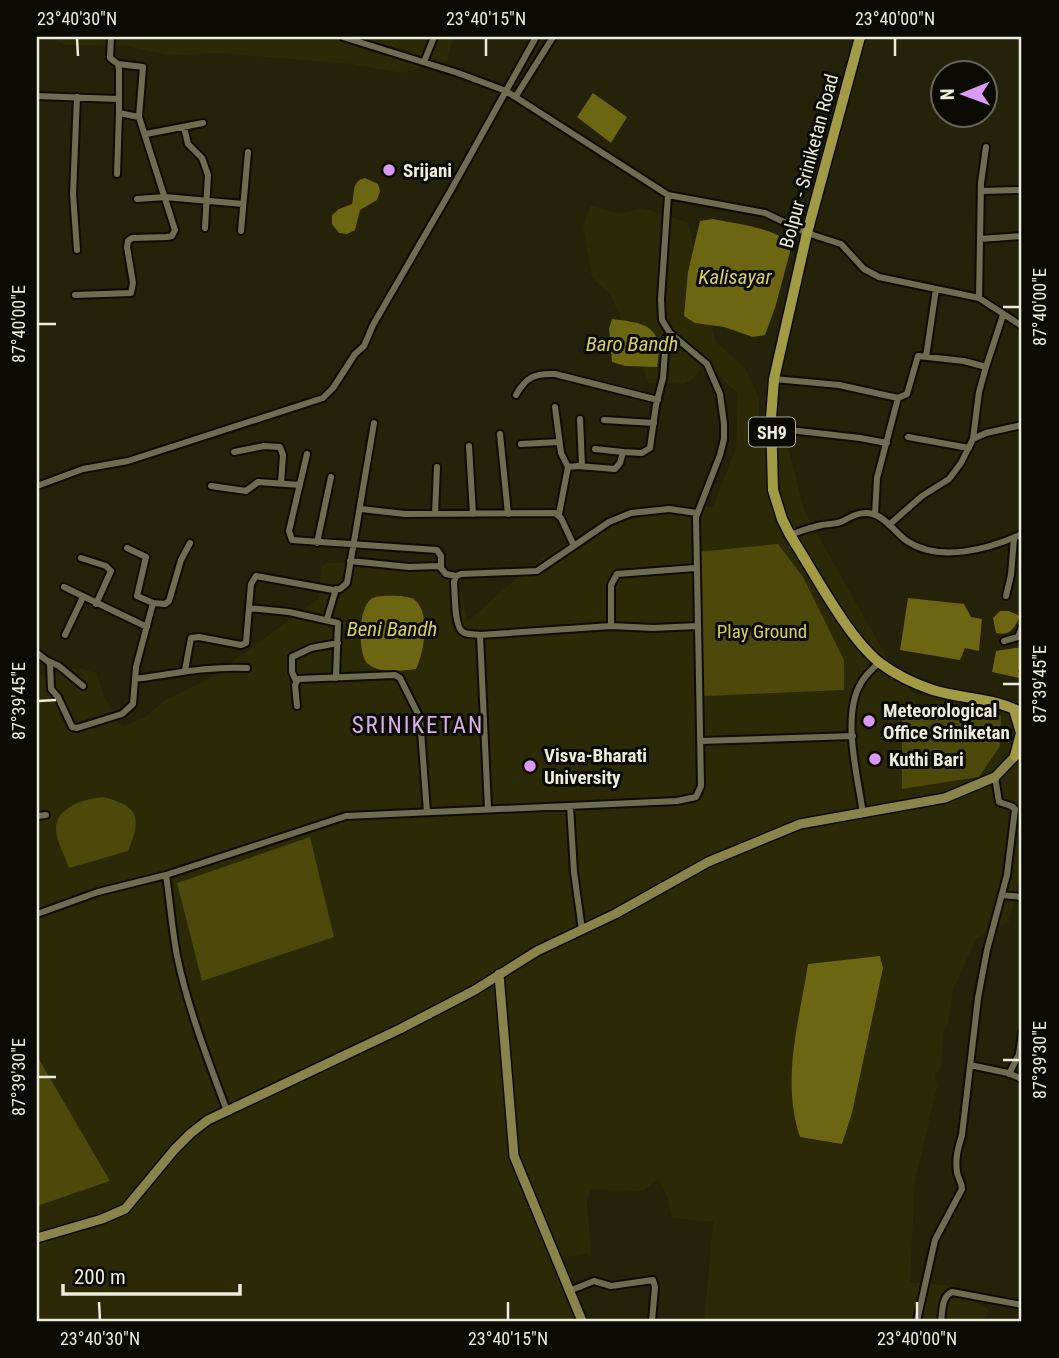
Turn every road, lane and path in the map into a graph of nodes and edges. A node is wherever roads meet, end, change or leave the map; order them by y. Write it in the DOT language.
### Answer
graph roads {
  1 [pos="111,37"];
  2 [pos="343,37"];
  3 [pos="434,37"];
  4 [pos="536,37"];
  5 [pos="553,37"];
  6 [pos="860,37"];
  7 [pos="424,62"];
  8 [pos="118,64"];
  9 [pos="506,91"];
  10 [pos="37,96"];
  11 [pos="516,96"];
  12 [pos="77,97"];
  13 [pos="117,99"];
  14 [pos="119,113"];
  15 [pos="139,117"];
  16 [pos="203,123"];
  17 [pos="184,127"];
  18 [pos="146,134"];
  19 [pos="986,147"];
  20 [pos="248,152"];
  21 [pos="117,174"];
  22 [pos="1022,190"];
  23 [pos="981,191"];
  24 [pos="668,195"];
  25 [pos="165,197"];
  26 [pos="137,199"];
  27 [pos="207,201"];
  28 [pos="243,204"];
  29 [pos="205,228"];
  30 [pos="241,231"];
  31 [pos="807,233"];
  32 [pos="1022,236"];
  33 [pos="980,239"];
  34 [pos="77,250"];
  35 [pos="936,289"];
  36 [pos="75,295"];
  37 [pos="979,298"];
  38 [pos="1003,315"];
  39 [pos="1022,326"];
  40 [pos="670,333"];
  41 [pos="926,356"];
  42 [pos="986,367"];
  43 [pos="774,379"];
  44 [pos="516,396"];
  45 [pos="898,398"];
  46 [pos="657,400"];
  47 [pos="555,407"];
  48 [pos="580,419"];
  49 [pos="604,420"];
  50 [pos="374,423"];
  51 [pos="654,423"];
  52 [pos="1022,425"];
  53 [pos="772,428"];
  54 [pos="500,434"];
  55 [pos="908,437"];
  56 [pos="973,439"];
  57 [pos="559,442"];
  58 [pos="887,443"];
  59 [pos="521,444"];
  60 [pos="469,446"];
  61 [pos="969,448"];
  62 [pos="595,449"];
  63 [pos="234,452"];
  64 [pos="623,452"];
  65 [pos="307,454"];
  66 [pos="582,466"];
  67 [pos="437,467"];
  68 [pos="568,467"];
  69 [pos="331,477"];
  70 [pos="281,483"];
  71 [pos="300,485"];
  72 [pos="37,486"];
  73 [pos="211,486"];
  74 [pos="361,509"];
  75 [pos="697,513"];
  76 [pos="435,514"];
  77 [pos="472,514"];
  78 [pos="508,514"];
  79 [pos="559,514"];
  80 [pos="875,515"];
  81 [pos="889,525"];
  82 [pos="1022,534"];
  83 [pos="790,535"];
  84 [pos="1014,538"];
  85 [pos="190,543"];
  86 [pos="317,544"];
  87 [pos="352,545"];
  88 [pos="574,546"];
  89 [pos="127,548"];
  90 [pos="81,558"];
  91 [pos="350,561"];
  92 [pos="441,567"];
  93 [pos="695,568"];
  94 [pos="456,576"];
  95 [pos="64,587"];
  96 [pos="336,589"];
  97 [pos="1006,596"];
  98 [pos="83,597"];
  99 [pos="153,603"];
  100 [pos="96,604"];
  101 [pos="249,608"];
  102 [pos="327,619"];
  103 [pos="611,626"];
  104 [pos="698,626"];
  105 [pos="147,627"];
  106 [pos="1022,627"];
  107 [pos="65,635"];
  108 [pos="480,635"];
  109 [pos="1004,640"];
  110 [pos="338,643"];
  111 [pos="37,653"];
  112 [pos="48,661"];
  113 [pos="879,662"];
  114 [pos="247,668"];
  115 [pos="185,670"];
  116 [pos="336,678"];
  117 [pos="135,680"];
  118 [pos="296,681"];
  119 [pos="83,686"];
  120 [pos="297,706"];
  121 [pos="1019,709"];
  122 [pos="853,736"];
  123 [pos="700,741"];
  124 [pos="1019,753"];
  125 [pos="995,778"];
  126 [pos="570,806"];
  127 [pos="488,809"];
  128 [pos="427,812"];
  129 [pos="863,814"];
  130 [pos="46,815"];
  131 [pos="37,817"];
  132 [pos="166,875"];
  133 [pos="1002,895"];
  134 [pos="1022,897"];
  135 [pos="37,914"];
  136 [pos="582,930"];
  137 [pos="499,974"];
  138 [pos="1022,1033"];
  139 [pos="970,1065"];
  140 [pos="1009,1073"];
  141 [pos="1022,1079"];
  142 [pos="227,1111"];
  143 [pos="37,1238"];
  144 [pos="569,1291"];
  145 [pos="1022,1305"];
  146 [pos="582,1321"];
  147 [pos="652,1321"];
  148 [pos="916,1321"];
  149 [pos="942,1321"];
  1 -- 8 [label="street"];
  2 -- 7 [label="street"];
  3 -- 7 [label="street"];
  4 -- 9 [label="street"];
  5 -- 11 [label="street"];
  6 -- 31 [label="main road, Bolpur - Sriniketan Road / SH9"];
  7 -- 9 [label="street"];
  8 -- 13 [label="street"];
  8 -- 15 [label="street"];
  9 -- 11 [label="street"];
  9 -- 72 [label="street"];
  10 -- 12 [label="street"];
  11 -- 24 [label="street"];
  12 -- 13 [label="street"];
  12 -- 34 [label="street"];
  13 -- 14 [label="street"];
  14 -- 15 [label="street"];
  14 -- 21 [label="street"];
  15 -- 18 [label="street"];
  16 -- 17 [label="street"];
  17 -- 18 [label="street"];
  17 -- 27 [label="street"];
  18 -- 25 [label="street"];
  19 -- 23 [label="street"];
  20 -- 28 [label="street"];
  22 -- 23 [label="street"];
  23 -- 33 [label="street"];
  24 -- 31 [label="street"];
  24 -- 40 [label="street"];
  25 -- 26 [label="street"];
  25 -- 27 [label="street"];
  25 -- 36 [label="street"];
  27 -- 28 [label="street"];
  27 -- 29 [label="street"];
  28 -- 30 [label="street"];
  31 -- 35 [label="street"];
  31 -- 43 [label="main road, Bolpur - Sriniketan Road / SH9"];
  32 -- 33 [label="street"];
  33 -- 37 [label="street"];
  35 -- 37 [label="street"];
  35 -- 41 [label="street"];
  37 -- 38 [label="street"];
  38 -- 39 [label="street"];
  38 -- 42 [label="street"];
  40 -- 46 [label="street"];
  40 -- 75 [label="street"];
  41 -- 42 [label="street"];
  41 -- 45 [label="street"];
  42 -- 56 [label="street"];
  43 -- 45 [label="street"];
  43 -- 53 [label="main road, Bolpur - Sriniketan Road / SH9"];
  44 -- 46 [label="street"];
  45 -- 58 [label="street"];
  46 -- 51 [label="street"];
  47 -- 57 [label="street"];
  48 -- 66 [label="street"];
  49 -- 51 [label="street"];
  50 -- 74 [label="street"];
  51 -- 64 [label="street"];
  52 -- 56 [label="street"];
  53 -- 58 [label="street"];
  53 -- 83 [label="main road, Bolpur - Sriniketan Road / SH9"];
  54 -- 78 [label="street"];
  55 -- 61 [label="street"];
  56 -- 61 [label="street"];
  57 -- 59 [label="street"];
  57 -- 68 [label="street"];
  58 -- 80 [label="street"];
  60 -- 77 [label="street"];
  61 -- 81 [label="street"];
  62 -- 64 [label="street"];
  63 -- 70 [label="street"];
  64 -- 66 [label="street"];
  65 -- 71 [label="street"];
  66 -- 68 [label="street"];
  67 -- 76 [label="street"];
  68 -- 79 [label="street"];
  69 -- 86 [label="street"];
  70 -- 71 [label="street"];
  70 -- 73 [label="street"];
  71 -- 86 [label="street"];
  74 -- 76 [label="street"];
  74 -- 87 [label="street"];
  75 -- 88 [label="street"];
  75 -- 93 [label="street"];
  76 -- 77 [label="street"];
  77 -- 78 [label="street"];
  78 -- 79 [label="street"];
  79 -- 88 [label="street"];
  80 -- 81 [label="street"];
  80 -- 83 [label="street"];
  81 -- 84 [label="street"];
  82 -- 84 [label="street"];
  83 -- 113 [label="main road, Bolpur - Sriniketan Road / SH9"];
  84 -- 97 [label="street"];
  85 -- 99 [label="street"];
  86 -- 87 [label="street"];
  87 -- 91 [label="street"];
  87 -- 92 [label="street"];
  88 -- 94 [label="street"];
  89 -- 99 [label="street"];
  90 -- 100 [label="street"];
  91 -- 92 [label="street"];
  91 -- 96 [label="street"];
  92 -- 94 [label="street"];
  93 -- 103 [label="street"];
  93 -- 104 [label="street"];
  94 -- 108 [label="street"];
  95 -- 98 [label="street"];
  96 -- 101 [label="street"];
  96 -- 102 [label="street"];
  98 -- 100 [label="street"];
  98 -- 107 [label="street"];
  99 -- 105 [label="street"];
  100 -- 105 [label="street"];
  101 -- 102 [label="street"];
  101 -- 115 [label="street"];
  102 -- 110 [label="street"];
  103 -- 104 [label="street"];
  103 -- 108 [label="street"];
  104 -- 123 [label="street"];
  105 -- 117 [label="street"];
  106 -- 109 [label="street"];
  108 -- 127 [label="street"];
  110 -- 116 [label="street"];
  110 -- 118 [label="street"];
  111 -- 112 [label="street"];
  112 -- 117 [label="street"];
  112 -- 119 [label="street"];
  113 -- 121 [label="main road, Bolpur - Sriniketan Road / SH9"];
  113 -- 122 [label="street"];
  114 -- 115 [label="street"];
  115 -- 117 [label="street"];
  116 -- 118 [label="street"];
  116 -- 128 [label="street"];
  118 -- 120 [label="street"];
  121 -- 124 [label="main road, Bolpur - Sriniketan Road / SH9"];
  122 -- 123 [label="street"];
  122 -- 129 [label="street"];
  123 -- 126 [label="street"];
  124 -- 125 [label="main road"];
  125 -- 129 [label="main road"];
  125 -- 133 [label="street"];
  126 -- 127 [label="street"];
  126 -- 136 [label="street"];
  127 -- 128 [label="street"];
  128 -- 132 [label="street"];
  129 -- 136 [label="main road"];
  130 -- 131 [label="street"];
  132 -- 135 [label="street"];
  132 -- 142 [label="street"];
  133 -- 134 [label="street"];
  133 -- 139 [label="street"];
  136 -- 137 [label="main road"];
  137 -- 142 [label="main road"];
  137 -- 144 [label="main road"];
  138 -- 140 [label="street"];
  139 -- 140 [label="street"];
  139 -- 148 [label="street"];
  140 -- 141 [label="street"];
  142 -- 143 [label="main road"];
  144 -- 146 [label="main road"];
  144 -- 147 [label="street"];
  145 -- 149 [label="street"];
}
